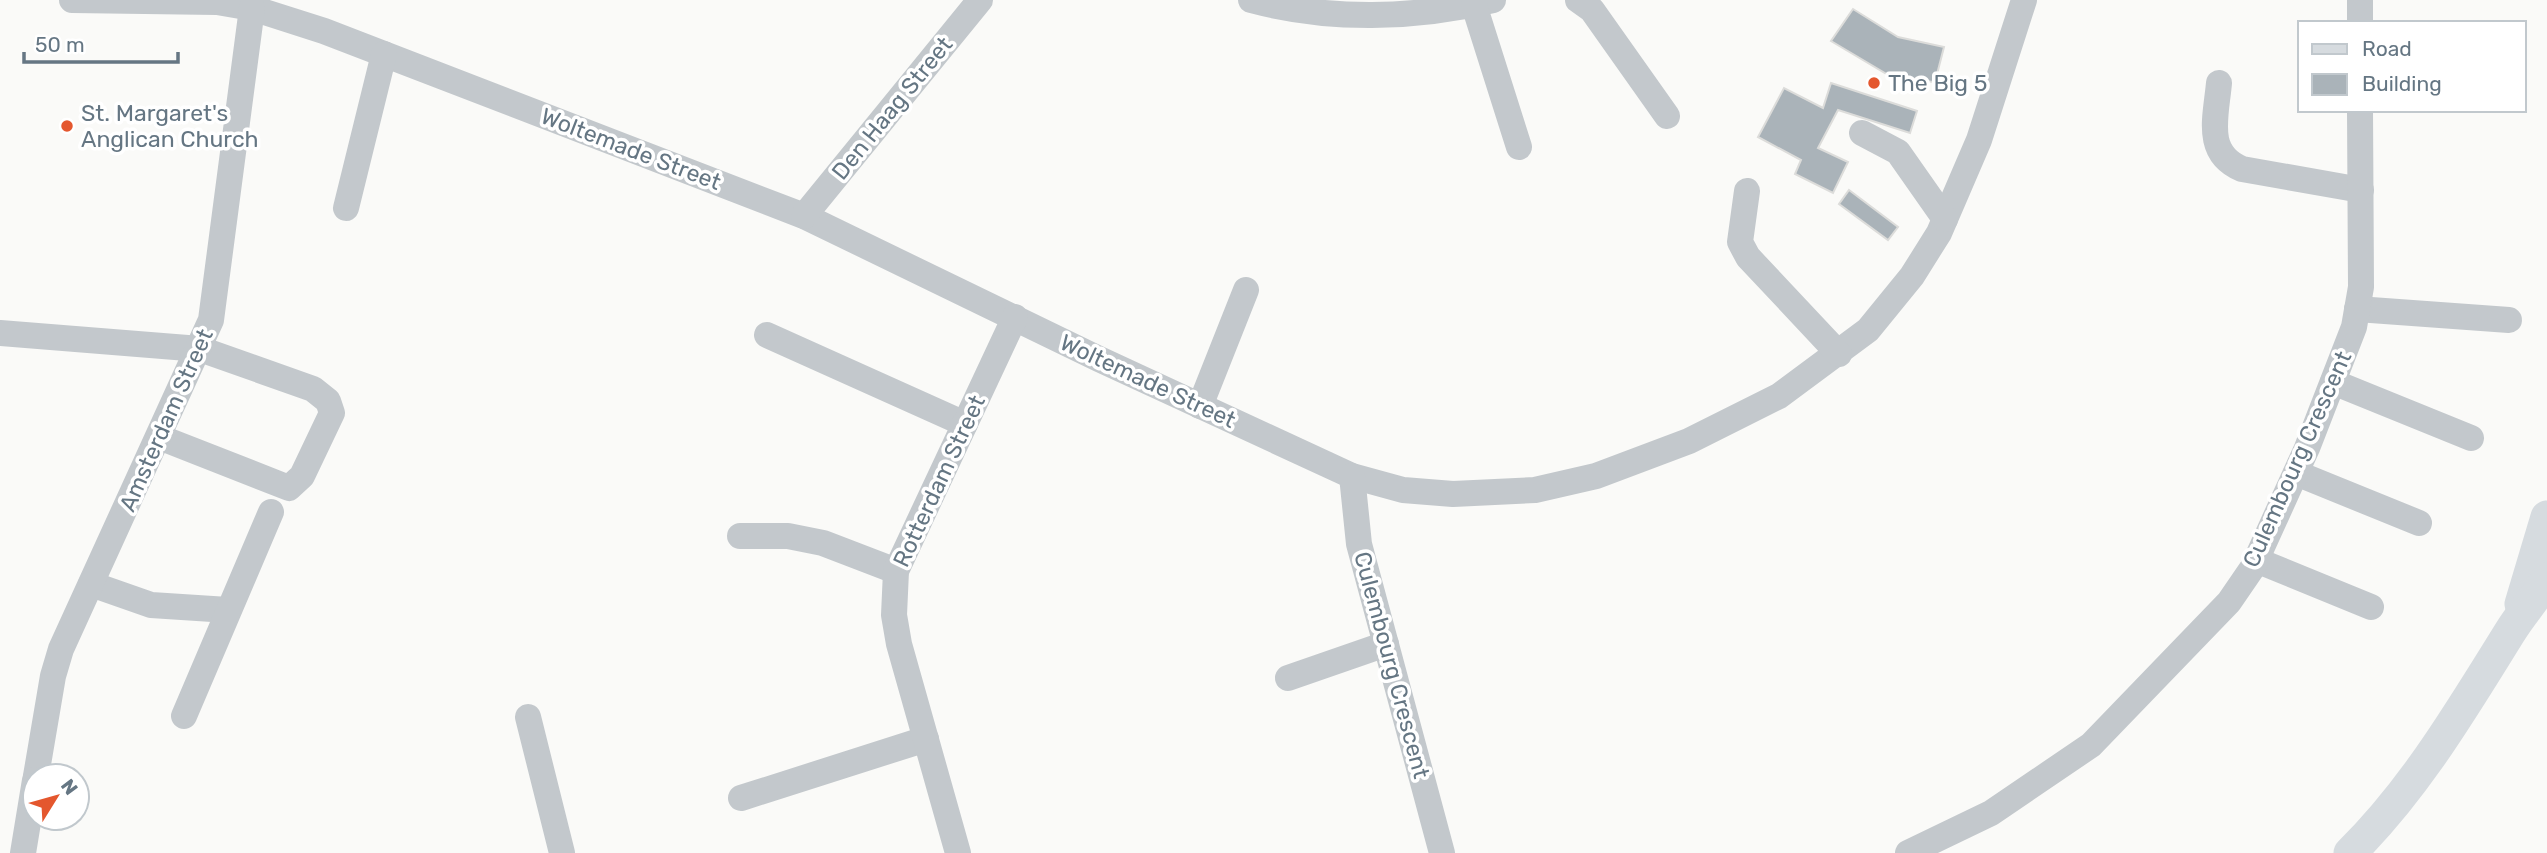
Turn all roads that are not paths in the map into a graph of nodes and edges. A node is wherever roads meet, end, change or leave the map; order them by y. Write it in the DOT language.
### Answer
graph roads {
  1 [pos="72,0"];
  2 [pos="980,0"];
  3 [pos="1251,0"];
  4 [pos="1578,0"];
  5 [pos="2024,0"];
  6 [pos="2360,0"];
  7 [pos="1484,2"];
  8 [pos="252,8"];
  9 [pos="2360,21"];
  10 [pos="384,54"];
  11 [pos="2219,83"];
  12 [pos="2360,112"];
  13 [pos="1667,116"];
  14 [pos="1862,133"];
  15 [pos="1519,147"];
  16 [pos="2361,190"];
  17 [pos="1747,191"];
  18 [pos="346,208"];
  19 [pos="804,216"];
  20 [pos="1945,219"];
  21 [pos="1246,289"];
  22 [pos="2357,309"];
  23 [pos="1015,317"];
  24 [pos="2509,320"];
  25 [pos="0,333"];
  26 [pos="767,335"];
  27 [pos="200,349"];
  28 [pos="1839,354"];
  29 [pos="2333,382"];
  30 [pos="1200,406"];
  31 [pos="965,424"];
  32 [pos="159,437"];
  33 [pos="2472,438"];
  34 [pos="2296,473"];
  35 [pos="1352,475"];
  36 [pos="271,512"];
  37 [pos="2547,517"];
  38 [pos="2419,523"];
  39 [pos="740,536"];
  40 [pos="2256,560"];
  41 [pos="897,571"];
  42 [pos="2547,579"];
  43 [pos="91,584"];
  44 [pos="2371,607"];
  45 [pos="228,610"];
  46 [pos="2515,623"];
  47 [pos="1386,644"];
  48 [pos="1288,678"];
  49 [pos="184,716"];
  50 [pos="528,716"];
  51 [pos="926,739"];
  52 [pos="38,762"];
  53 [pos="741,798"];
  54 [pos="26,832"];
  55 [pos="23,853"];
  56 [pos="562,853"];
  57 [pos="958,853"];
  58 [pos="1442,853"];
  59 [pos="1908,853"];
  60 [pos="2350,853"];
  1 -- 8 [label="street, Woltemade Street"];
  2 -- 19 [label="street, Den Haag Street"];
  3 -- 7 [label="street"];
  4 -- 13 [label="street"];
  5 -- 20 [label="street, Woltemade Street"];
  6 -- 9 [label="street"];
  7 -- 15 [label="street"];
  8 -- 10 [label="street, Woltemade Street"];
  8 -- 27 [label="street, Amsterdam Street"];
  10 -- 18 [label="street"];
  10 -- 19 [label="street, Woltemade Street"];
  11 -- 16 [label="street"];
  12 -- 16 [label="street, Culembourg Crescent"];
  14 -- 20 [label="street"];
  16 -- 22 [label="street, Culembourg Crescent"];
  17 -- 28 [label="street"];
  19 -- 23 [label="street, Woltemade Street"];
  20 -- 28 [label="street, Woltemade Street"];
  21 -- 30 [label="street"];
  22 -- 24 [label="street"];
  22 -- 29 [label="street, Culembourg Crescent"];
  23 -- 30 [label="street, Woltemade Street"];
  23 -- 31 [label="street, Rotterdam Street"];
  25 -- 27 [label="street"];
  26 -- 31 [label="street"];
  27 -- 32 [label="street, Amsterdam Street"];
  27 -- 32 [label="street"];
  28 -- 35 [label="street, Woltemade Street"];
  29 -- 33 [label="street"];
  29 -- 34 [label="street, Culembourg Crescent"];
  30 -- 35 [label="street, Woltemade Street"];
  31 -- 41 [label="street, Rotterdam Street"];
  32 -- 43 [label="street, Amsterdam Street"];
  34 -- 38 [label="street"];
  34 -- 40 [label="street, Culembourg Crescent"];
  35 -- 47 [label="street, Culembourg Crescent"];
  36 -- 45 [label="street"];
  37 -- 46 [label="main road"];
  39 -- 41 [label="street"];
  40 -- 44 [label="street"];
  40 -- 59 [label="street, Culembourg Crescent"];
  41 -- 51 [label="street, Rotterdam Street"];
  42 -- 46 [label="main road"];
  43 -- 45 [label="street"];
  43 -- 52 [label="street, Amsterdam Street"];
  45 -- 49 [label="street"];
  46 -- 60 [label="main road"];
  47 -- 48 [label="street"];
  47 -- 58 [label="street, Culembourg Crescent"];
  50 -- 56 [label="street"];
  51 -- 53 [label="street"];
  51 -- 57 [label="street, Rotterdam Street"];
  54 -- 55 [label="street, Amsterdam Street"];
}
